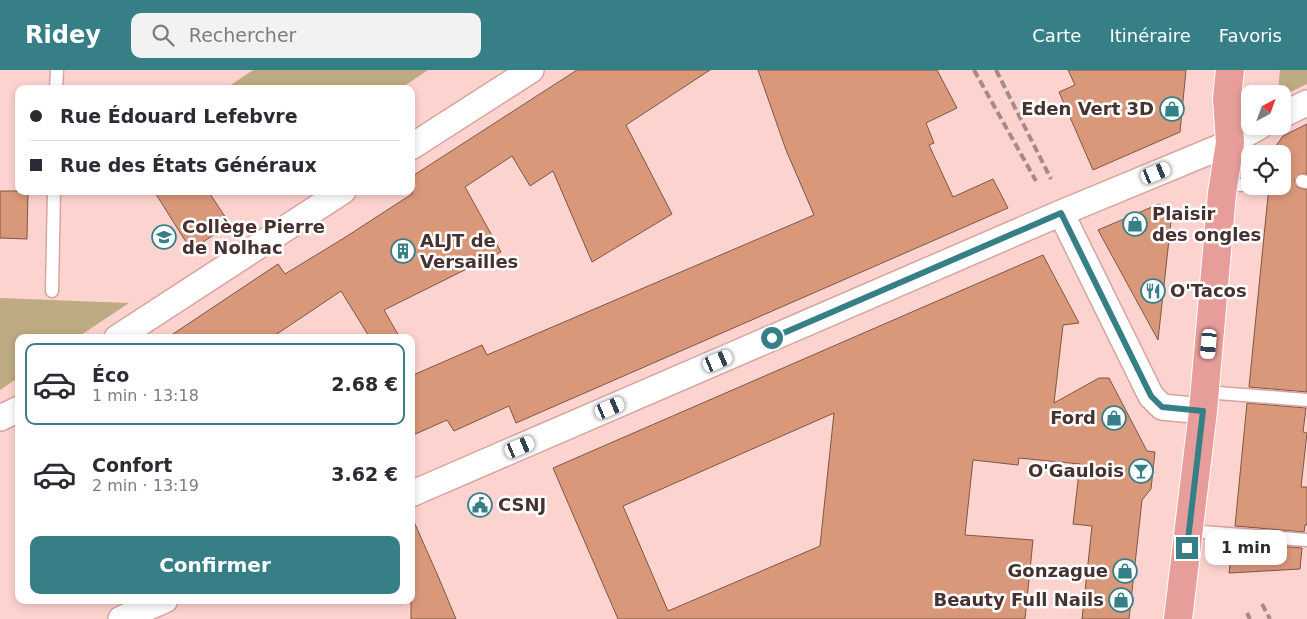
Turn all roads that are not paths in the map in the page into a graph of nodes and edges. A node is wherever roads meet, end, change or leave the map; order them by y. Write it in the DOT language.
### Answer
graph roads {
  1 [pos="57,70"];
  2 [pos="530,70"];
  3 [pos="1230,70"];
  4 [pos="56,85"];
  5 [pos="1307,103"];
  6 [pos="1291,111"];
  7 [pos="1244,135"];
  8 [pos="1230,143"];
  9 [pos="415,144"];
  10 [pos="54,195"];
  11 [pos="337,195"];
  12 [pos="1061,213"];
  13 [pos="52,291"];
  14 [pos="122,334"];
  15 [pos="1307,400"];
  16 [pos="1204,402"];
  17 [pos="15,411"];
  18 [pos="0,418"];
  19 [pos="415,492"];
  20 [pos="1189,531"];
  21 [pos="1307,540"];
  22 [pos="156,604"];
  23 [pos="121,619"];
  24 [pos="1178,619"];
  1 -- 4 [label="lane"];
  2 -- 9 [label="street"];
  3 -- 8 [label="main road"];
  5 -- 6 [label="street"];
  7 -- 8 [label="street"];
  8 -- 12 [label="street"];
  8 -- 16 [label="main road"];
  10 -- 13 [label="lane"];
  11 -- 14 [label="street"];
  12 -- 16 [label="street"];
  12 -- 19 [label="street"];
  15 -- 16 [label="lane"];
  16 -- 20 [label="main road"];
  17 -- 18 [label="street"];
  20 -- 21 [label="lane"];
  20 -- 24 [label="main road"];
  22 -- 23 [label="street"];
}
